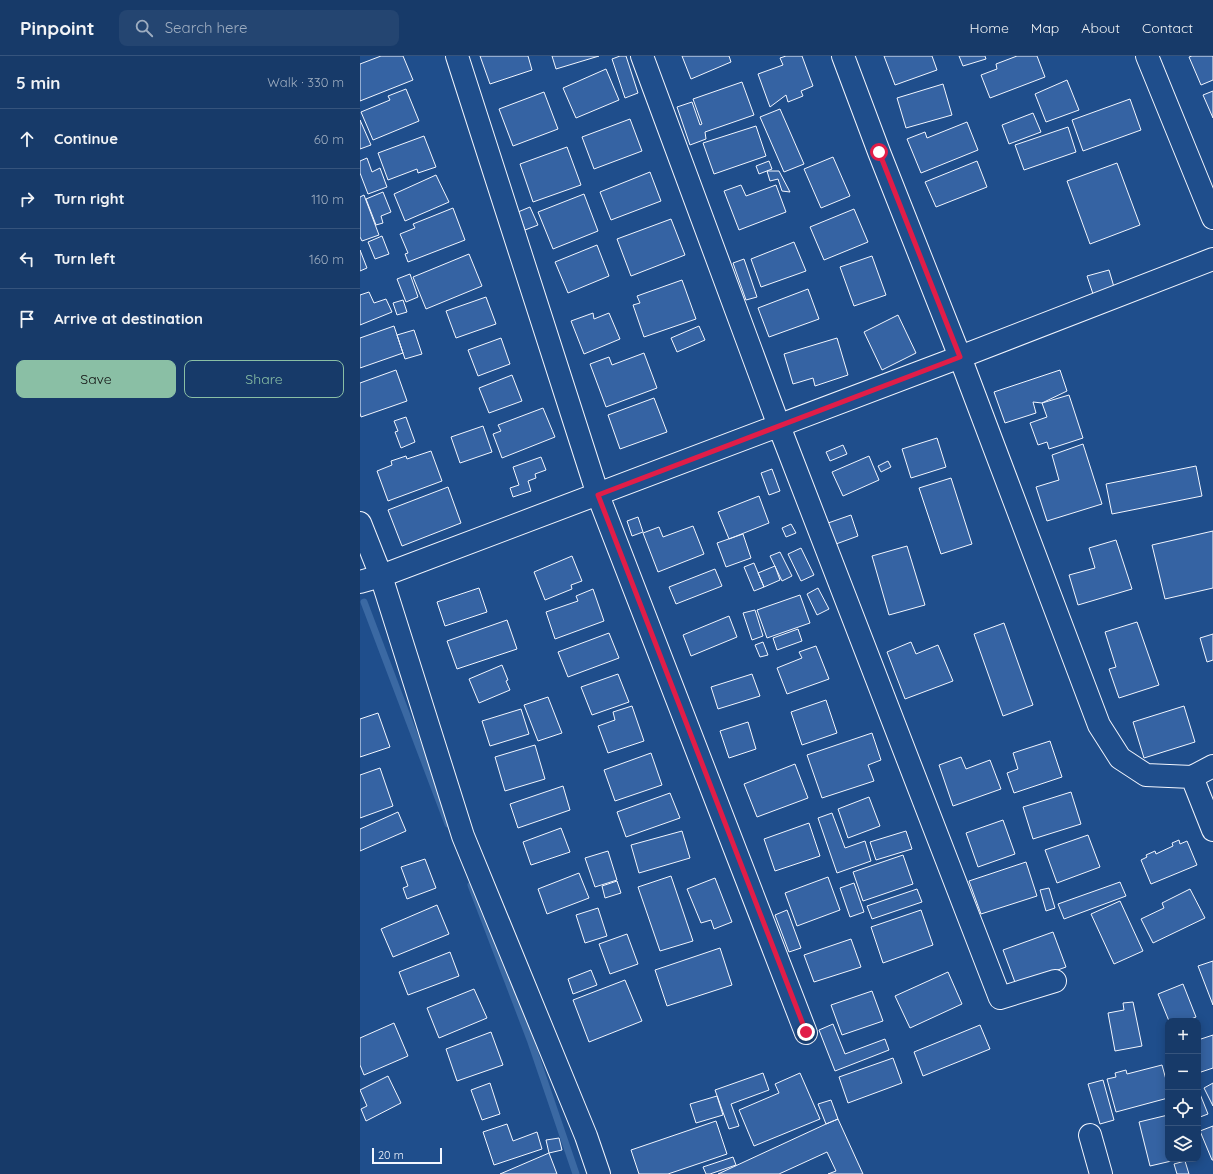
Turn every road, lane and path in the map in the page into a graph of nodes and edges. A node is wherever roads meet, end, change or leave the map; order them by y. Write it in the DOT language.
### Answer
graph roads {
  1 [pos="457,56"];
  2 [pos="642,56"];
  3 [pos="843,56"];
  4 [pos="1147,56"];
  5 [pos="1213,218"];
  6 [pos="1213,259"];
  7 [pos="960,357"];
  8 [pos="779,426"];
  9 [pos="598,495"];
  10 [pos="360,523"];
  11 [pos="381,576"];
  12 [pos="360,582"];
  13 [pos="1213,766"];
  14 [pos="1192,777"];
  15 [pos="1213,830"];
  16 [pos="1055,981"];
  17 [pos="806,1032"];
  18 [pos="1090,1135"];
  19 [pos="599,1174"];
  20 [pos="1101,1174"];
  1 -- 9 [label="street"];
  2 -- 8 [label="street"];
  3 -- 7 [label="street"];
  4 -- 5 [label="street"];
  6 -- 7 [label="street"];
  7 -- 8 [label="street"];
  7 -- 14 [label="street"];
  8 -- 9 [label="street"];
  8 -- 16 [label="street"];
  9 -- 11 [label="street"];
  9 -- 17 [label="street"];
  10 -- 11 [label="street"];
  11 -- 12 [label="street"];
  11 -- 19 [label="street"];
  13 -- 14 [label="street"];
  14 -- 15 [label="street"];
  18 -- 20 [label="street"];
}
